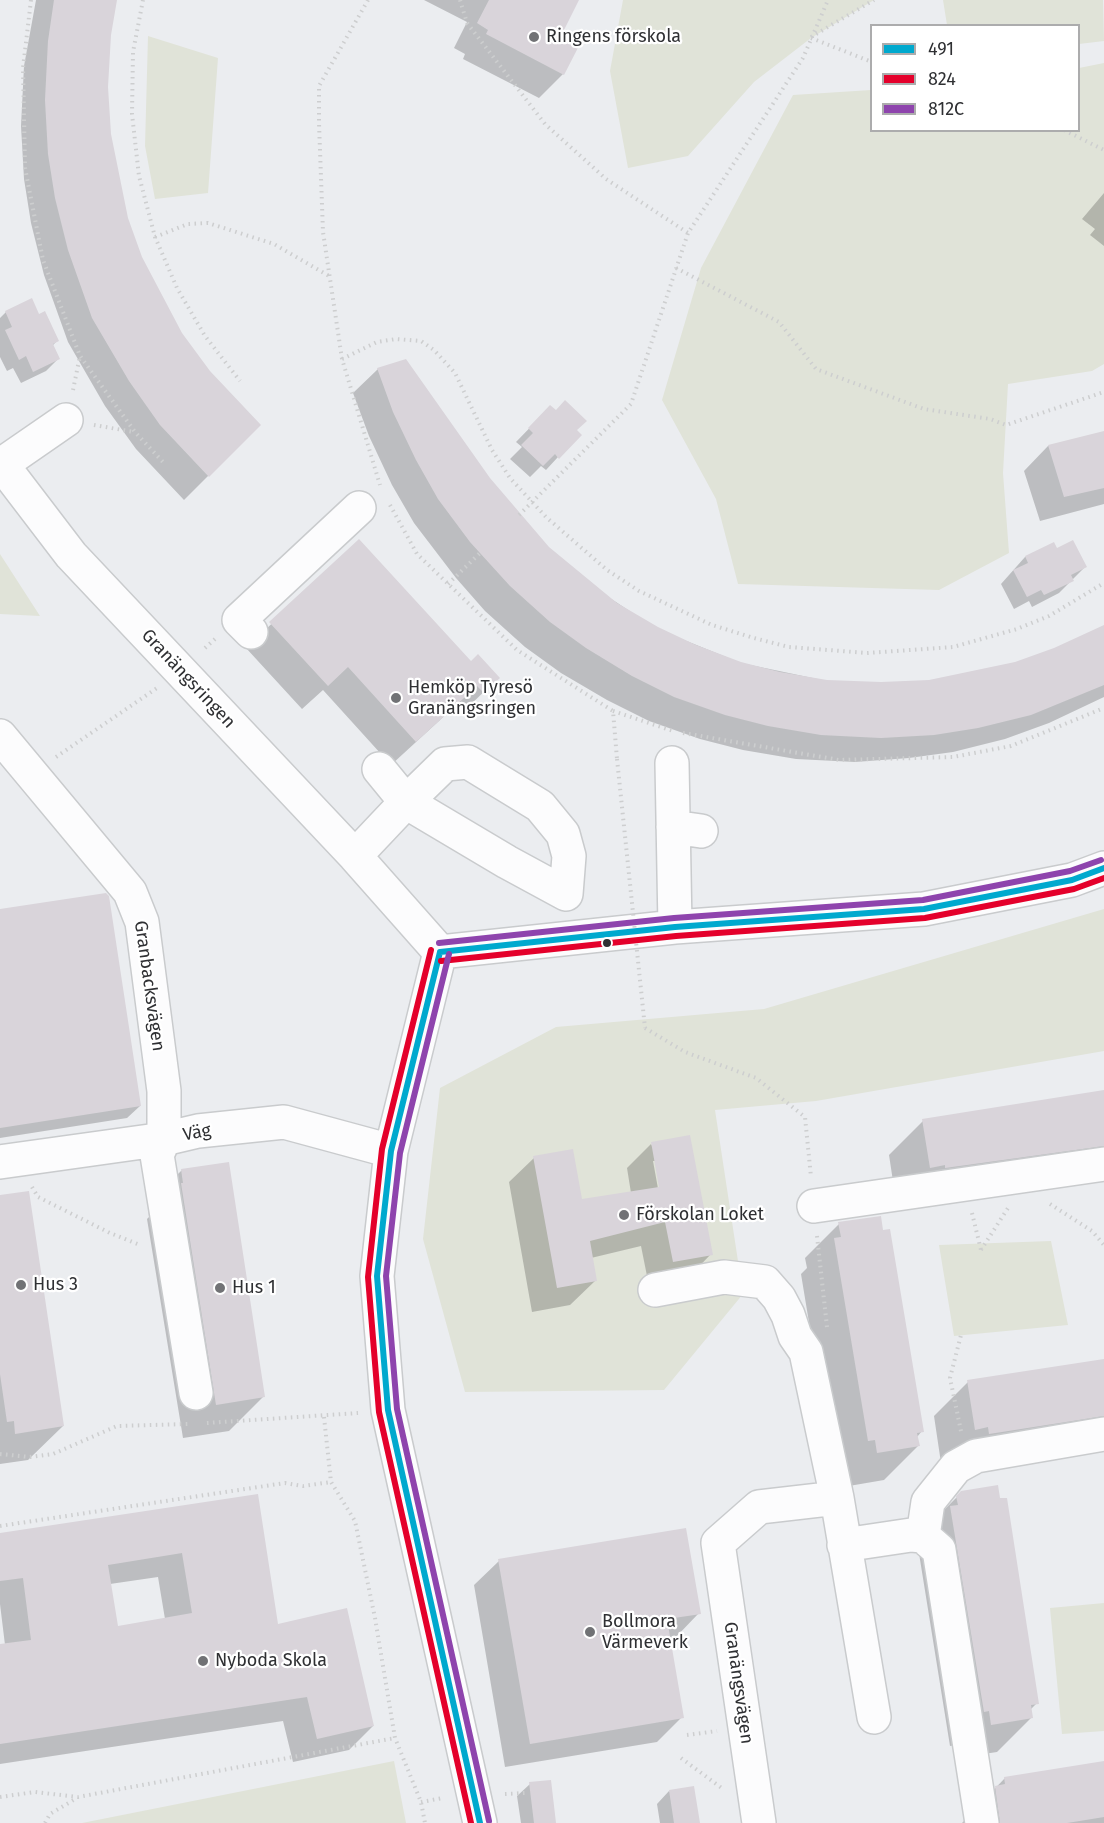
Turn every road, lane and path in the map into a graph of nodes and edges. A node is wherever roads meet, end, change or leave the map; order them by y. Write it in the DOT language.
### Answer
graph roads {
  1 [pos="31,0"];
  2 [pos="143,0"];
  3 [pos="368,0"];
  4 [pos="460,0"];
  5 [pos="828,0"];
  6 [pos="874,0"];
  7 [pos="811,38"];
  8 [pos="870,61"];
  9 [pos="1068,132"];
  10 [pos="1104,150"];
  11 [pos="688,233"];
  12 [pos="155,237"];
  13 [pos="676,268"];
  14 [pos="330,277"];
  15 [pos="342,359"];
  16 [pos="240,381"];
  17 [pos="1104,392"];
  18 [pos="66,420"];
  19 [pos="163,462"];
  20 [pos="1,464"];
  21 [pos="376,498"];
  22 [pos="531,502"];
  23 [pos="519,515"];
  24 [pos="480,553"];
  25 [pos="1104,583"];
  26 [pos="448,584"];
  27 [pos="251,633"];
  28 [pos="162,685"];
  29 [pos="1104,708"];
  30 [pos="613,711"];
  31 [pos="0,736"];
  32 [pos="672,763"];
  33 [pos="379,769"];
  34 [pos="32,772"];
  35 [pos="406,802"];
  36 [pos="355,856"];
  37 [pos="1104,868"];
  38 [pos="675,927"];
  39 [pos="440,952"];
  40 [pos="164,1139"];
  41 [pos="391,1151"];
  42 [pos="0,1162"];
  43 [pos="1104,1164"];
  44 [pos="1013,1178"];
  45 [pos="28,1182"];
  46 [pos="965,1185"];
  47 [pos="1048,1202"];
  48 [pos="814,1206"];
  49 [pos="1104,1245"];
  50 [pos="172,1251"];
  51 [pos="655,1290"];
  52 [pos="961,1335"];
  53 [pos="806,1352"];
  54 [pos="388,1410"];
  55 [pos="197,1413"];
  56 [pos="324,1417"];
  57 [pos="1104,1434"];
  58 [pos="0,1454"];
  59 [pos="968,1460"];
  60 [pos="331,1482"];
  61 [pos="837,1498"];
  62 [pos="0,1526"];
  63 [pos="923,1536"];
  64 [pos="844,1545"];
  65 [pos="874,1717"];
  66 [pos="726,1730"];
  67 [pos="687,1735"];
  68 [pos="395,1738"];
  69 [pos="681,1758"];
  70 [pos="525,1793"];
  71 [pos="730,1794"];
  72 [pos="501,1795"];
  73 [pos="0,1797"];
  74 [pos="78,1797"];
  75 [pos="447,1798"];
  76 [pos="421,1802"];
  77 [pos="45,1823"];
  78 [pos="425,1823"];
  79 [pos="480,1823"];
  80 [pos="759,1823"];
  81 [pos="982,1823"];
  1 -- 19 [label="path"];
  2 -- 12 [label="path"];
  3 -- 14 [label="path"];
  4 -- 11 [label="path"];
  5 -- 7 [label="path"];
  6 -- 7 [label="path"];
  7 -- 8 [label="path"];
  7 -- 11 [label="path"];
  9 -- 10 [label="path"];
  11 -- 13 [label="path"];
  12 -- 14 [label="path"];
  12 -- 16 [label="path"];
  13 -- 17 [label="path"];
  13 -- 22 [label="path"];
  14 -- 15 [label="path"];
  15 -- 21 [label="path"];
  15 -- 22 [label="path"];
  18 -- 20 [label="street"];
  20 -- 36 [label="street, Granängsringen"];
  21 -- 26 [label="path"];
  21 -- 27 [label="street"];
  22 -- 23 [label="path"];
  22 -- 25 [label="path"];
  24 -- 26 [label="path"];
  26 -- 30 [label="path"];
  28 -- 34 [label="path"];
  29 -- 30 [label="path"];
  30 -- 48 [label="path, bridge"];
  31 -- 34 [label="street, Granbacksvägen"];
  32 -- 38 [label="street"];
  33 -- 35 [label="street"];
  34 -- 40 [label="street, Granbacksvägen"];
  35 -- 35 [label="street"];
  35 -- 36 [label="street"];
  36 -- 39 [label="street, Granängsringen"];
  37 -- 38 [label="street"];
  38 -- 39 [label="street"];
  39 -- 41 [label="street"];
  40 -- 41 [label="street, Väg"];
  40 -- 42 [label="street, Väg"];
  40 -- 50 [label="street, Granbacksvägen"];
  41 -- 54 [label="street"];
  43 -- 44 [label="street"];
  44 -- 46 [label="street"];
  44 -- 46 [label="path"];
  45 -- 50 [label="path"];
  46 -- 48 [label="street"];
  47 -- 49 [label="path"];
  48 -- 53 [label="path"];
  50 -- 55 [label="street, Granbacksvägen"];
  51 -- 53 [label="street"];
  52 -- 59 [label="path"];
  53 -- 61 [label="street"];
  54 -- 56 [label="path"];
  54 -- 79 [label="street"];
  55 -- 56 [label="path"];
  55 -- 58 [label="path"];
  56 -- 60 [label="path"];
  57 -- 59 [label="street"];
  59 -- 63 [label="street"];
  60 -- 62 [label="path"];
  60 -- 68 [label="path"];
  61 -- 64 [label="street"];
  61 -- 80 [label="street, Granängsvägen"];
  63 -- 64 [label="street"];
  63 -- 81 [label="street"];
  64 -- 65 [label="street"];
  66 -- 67 [label="path"];
  68 -- 74 [label="path"];
  68 -- 76 [label="path"];
  69 -- 71 [label="path"];
  70 -- 72 [label="path"];
  73 -- 74 [label="path"];
  74 -- 77 [label="path"];
  75 -- 76 [label="path"];
  76 -- 78 [label="path"];
}
